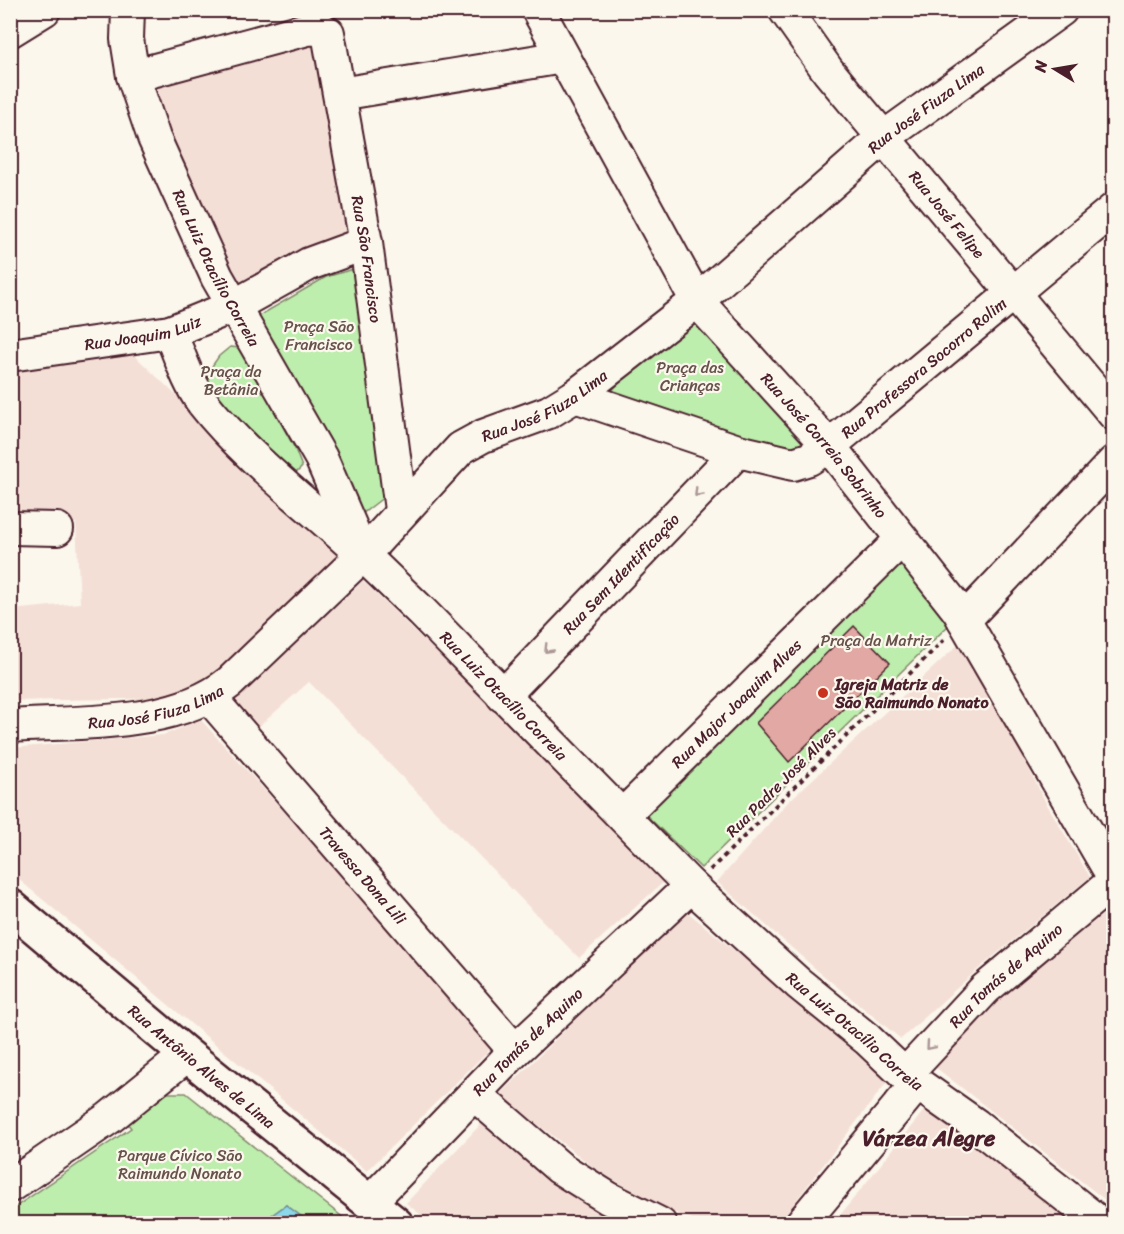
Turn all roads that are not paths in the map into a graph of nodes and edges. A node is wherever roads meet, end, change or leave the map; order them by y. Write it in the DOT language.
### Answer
graph roads {
  1 [pos="44,10"];
  2 [pos="128,10"];
  3 [pos="538,10"];
  4 [pos="785,10"];
  5 [pos="1061,10"];
  6 [pos="10,31"];
  7 [pos="563,57"];
  8 [pos="133,76"];
  9 [pos="340,94"];
  10 [pos="883,138"];
  11 [pos="1113,209"];
  12 [pos="366,243"];
  13 [pos="1014,292"];
  14 [pos="697,301"];
  15 [pos="234,306"];
  16 [pos="170,332"];
  17 [pos="10,355"];
  18 [pos="575,396"];
  19 [pos="1113,414"];
  20 [pos="829,446"];
  21 [pos="738,451"];
  22 [pos="1113,462"];
  23 [pos="402,510"];
  24 [pos="10,528"];
  25 [pos="57,529"];
  26 [pos="901,540"];
  27 [pos="363,555"];
  28 [pos="964,620"];
  29 [pos="503,696"];
  30 [pos="210,698"];
  31 [pos="10,726"];
  32 [pos="623,815"];
  33 [pos="1113,879"];
  34 [pos="691,886"];
  35 [pos="10,906"];
  36 [pos="515,1051"];
  37 [pos="187,1055"];
  38 [pos="911,1080"];
  39 [pos="474,1094"];
  40 [pos="10,1186"];
  41 [pos="370,1202"];
  42 [pos="396,1224"];
  43 [pos="660,1224"];
  44 [pos="801,1224"];
  45 [pos="1101,1224"];
  1 -- 6 [label="street"];
  2 -- 8 [label="street, Rua Luiz Otacílio Correia"];
  3 -- 7 [label="street, Rua José Correia Sobrinho"];
  4 -- 10 [label="street, Rua José Felipe"];
  5 -- 10 [label="street, Rua José Fiuza Lima"];
  7 -- 9 [label="street"];
  7 -- 14 [label="street, Rua José Correia Sobrinho"];
  8 -- 9 [label="street, Rua São Francisco"];
  8 -- 15 [label="street, Rua Luiz Otacílio Correia"];
  9 -- 12 [label="street, Rua São Francisco"];
  10 -- 13 [label="street, Rua José Felipe"];
  10 -- 14 [label="street, Rua José Fiuza Lima"];
  11 -- 13 [label="street, Rua Professora Socorro Rolim"];
  12 -- 15 [label="street, Rua Joaquim Luiz"];
  12 -- 23 [label="street, Rua São Francisco"];
  13 -- 19 [label="street, Rua José Felipe"];
  13 -- 20 [label="street, Rua Professora Socorro Rolim"];
  14 -- 18 [label="street, Rua José Fiuza Lima"];
  14 -- 20 [label="street, Rua José Correia Sobrinho"];
  15 -- 16 [label="street, Rua Joaquim Luiz"];
  15 -- 27 [label="street, Rua Luiz Otacílio Correia"];
  16 -- 17 [label="street, Rua Joaquim Luiz"];
  16 -- 27 [label="street"];
  18 -- 21 [label="street, Rua Professora Socorro Rolim"];
  18 -- 23 [label="street, Rua José Fiuza Lima"];
  20 -- 21 [label="street, Rua Professora Socorro Rolim"];
  20 -- 26 [label="street, Rua José Correia Sobrinho"];
  21 -- 29 [label="street, Rua Sem Identificação, one-way"];
  22 -- 28 [label="street"];
  23 -- 27 [label="street, Rua José Fiuza Lima"];
  24 -- 25 [label="street"];
  26 -- 28 [label="street, Rua José Correia Sobrinho"];
  26 -- 32 [label="street, Rua Major Joaquim Alves"];
  27 -- 29 [label="street, Rua Luiz Otacílio Correia"];
  27 -- 30 [label="street, Rua José Fiuza Lima"];
  28 -- 33 [label="street, Rua José Correia Sobrinho"];
  29 -- 32 [label="street, Rua Luiz Otacílio Correia"];
  30 -- 31 [label="street, Rua José Fiuza Lima"];
  30 -- 36 [label="street, Travessa Dona Lili"];
  32 -- 34 [label="street, Rua Luiz Otacílio Correia"];
  33 -- 38 [label="street, Rua Tomás de Aquino, one-way"];
  34 -- 36 [label="street, Rua Tomás de Aquino"];
  34 -- 38 [label="street, Rua Luiz Otacílio Correia"];
  35 -- 37 [label="main road, Rua Antônio Alves de Lima"];
  36 -- 39 [label="street, Rua Tomás de Aquino"];
  37 -- 40 [label="street"];
  37 -- 41 [label="main road, Rua Antônio Alves de Lima"];
  38 -- 44 [label="street, Rua Tomás de Aquino"];
  38 -- 45 [label="street, Rua Luiz Otacílio Correia"];
  39 -- 41 [label="street, Rua Tomás de Aquino"];
  39 -- 43 [label="street"];
  41 -- 42 [label="main road, Rua Antônio Alves de Lima"];
}
